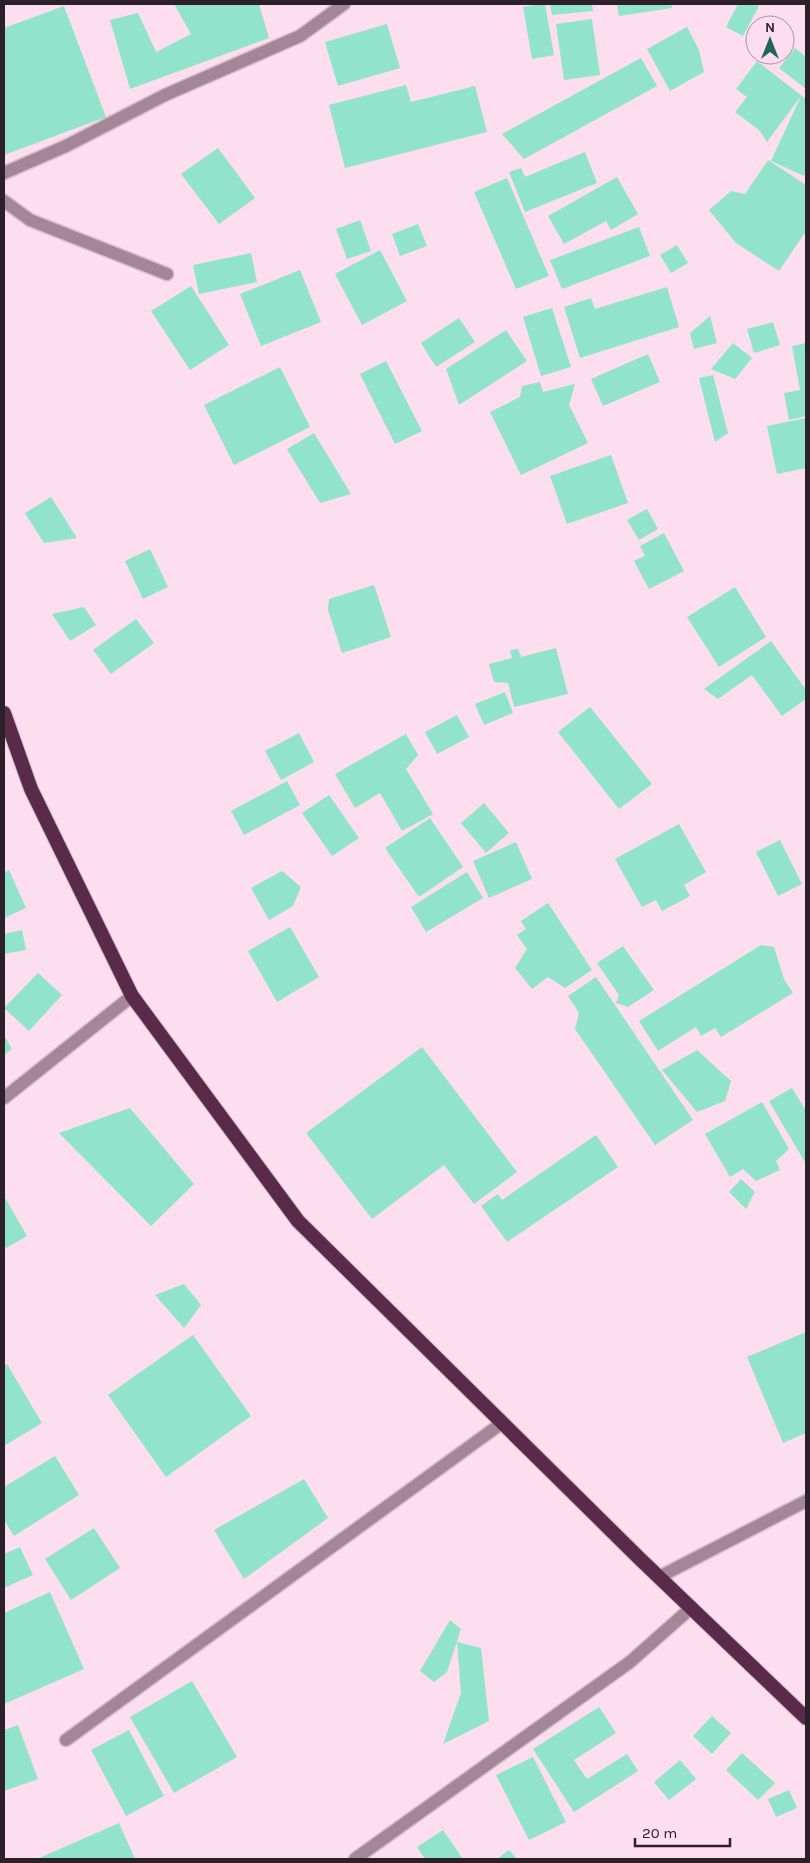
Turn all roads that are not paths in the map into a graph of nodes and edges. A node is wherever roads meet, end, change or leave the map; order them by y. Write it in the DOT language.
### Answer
graph roads {
  1 [pos="344,4"];
  2 [pos="4,173"];
  3 [pos="4,201"];
  4 [pos="167,274"];
  5 [pos="4,713"];
  6 [pos="132,996"];
  7 [pos="4,1098"];
  8 [pos="502,1423"];
  9 [pos="806,1500"];
  10 [pos="659,1577"];
  11 [pos="691,1608"];
  12 [pos="806,1718"];
  13 [pos="66,1740"];
  14 [pos="355,1859"];
  1 -- 2 [label="street"];
  3 -- 4 [label="street"];
  5 -- 6 [label="highway"];
  6 -- 7 [label="street"];
  6 -- 8 [label="highway"];
  8 -- 10 [label="highway"];
  8 -- 13 [label="street"];
  9 -- 10 [label="street"];
  10 -- 11 [label="highway"];
  11 -- 12 [label="highway"];
  11 -- 14 [label="street"];
}
